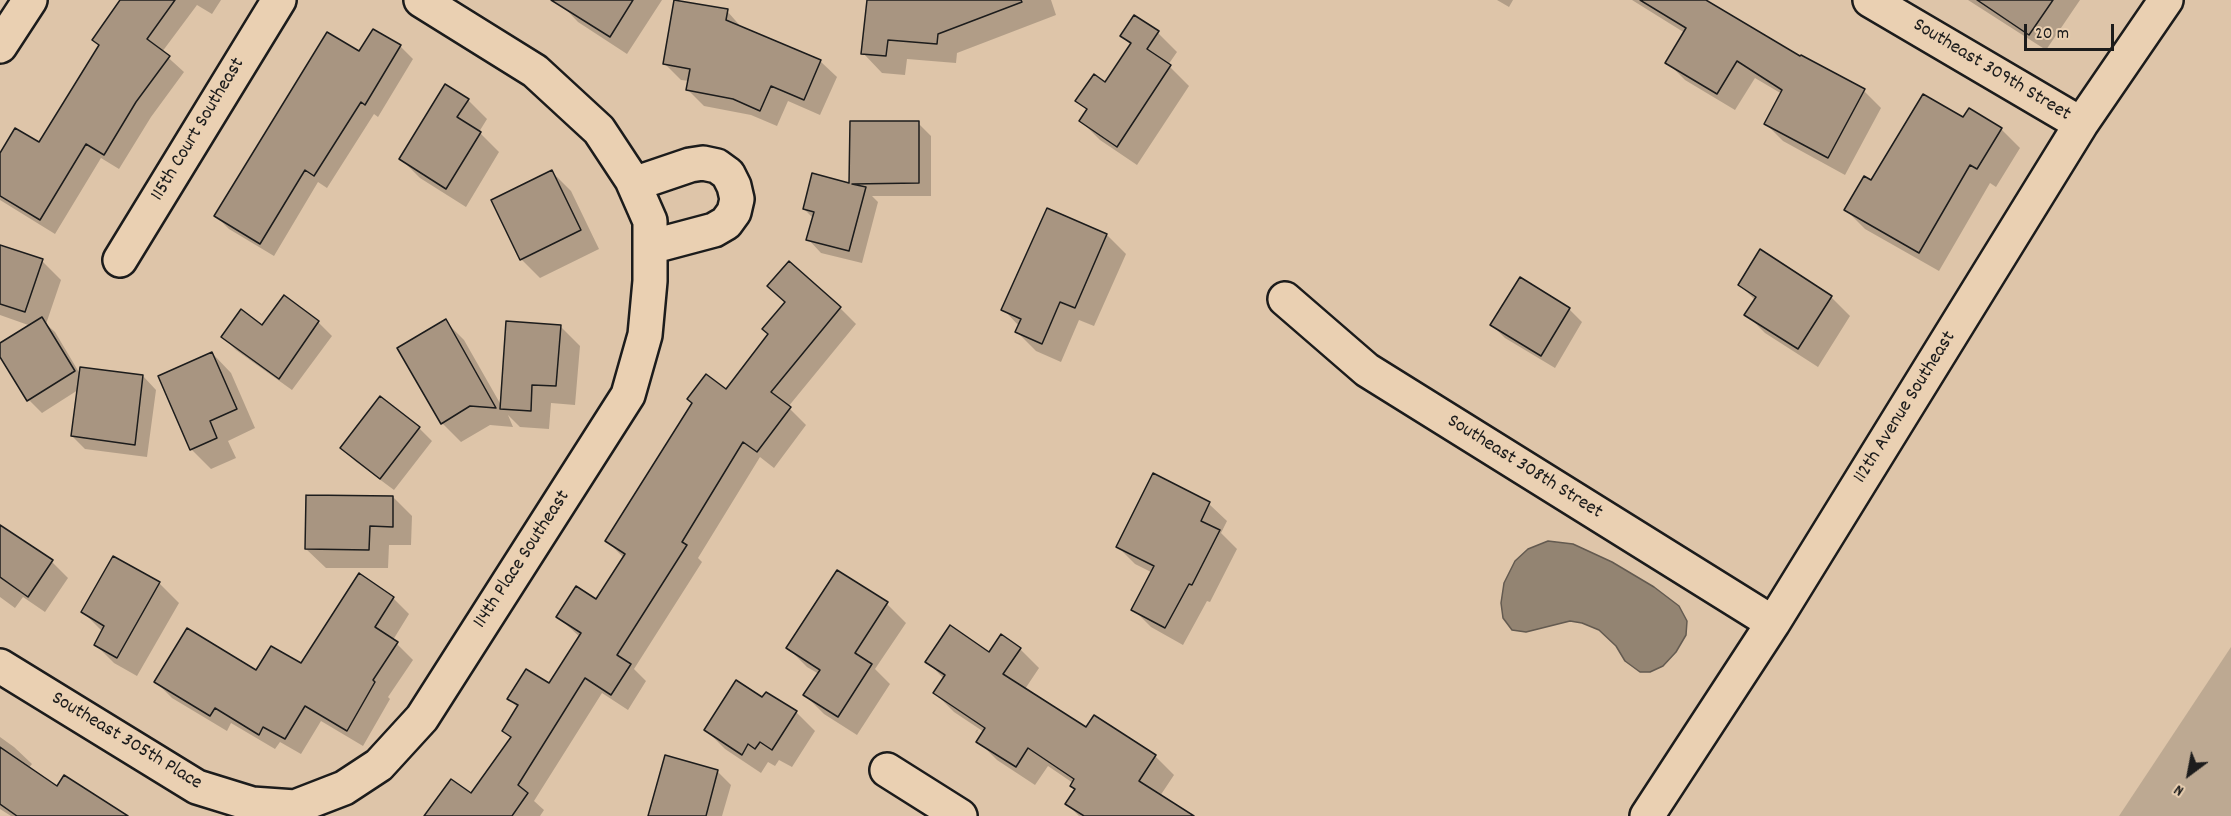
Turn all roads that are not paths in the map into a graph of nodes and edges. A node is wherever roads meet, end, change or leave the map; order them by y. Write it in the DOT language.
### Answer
graph roads {
  1 [pos="30,0"];
  2 [pos="279,0"];
  3 [pos="421,0"];
  4 [pos="1870,0"];
  5 [pos="2166,0"];
  6 [pos="0,46"];
  7 [pos="2081,124"];
  8 [pos="634,184"];
  9 [pos="650,234"];
  10 [pos="120,260"];
  11 [pos="1285,298"];
  12 [pos="1773,623"];
  13 [pos="0,666"];
  14 [pos="887,770"];
  15 [pos="295,807"];
  16 [pos="960,816"];
  17 [pos="1647,816"];
  1 -- 6 [label="street"];
  2 -- 10 [label="street, 115th Court Southeast"];
  3 -- 8 [label="street"];
  4 -- 7 [label="street, Southeast 309th Street"];
  5 -- 7 [label="street, 112th Avenue Southeast"];
  7 -- 12 [label="street, 112th Avenue Southeast"];
  8 -- 9 [label="street"];
  8 -- 9 [label="street"];
  9 -- 15 [label="street, 114th Place Southeast"];
  11 -- 12 [label="street, Southeast 308th Street"];
  12 -- 17 [label="street, 112th Avenue Southeast"];
  13 -- 15 [label="street, Southeast 305th Place"];
  14 -- 16 [label="street"];
}
